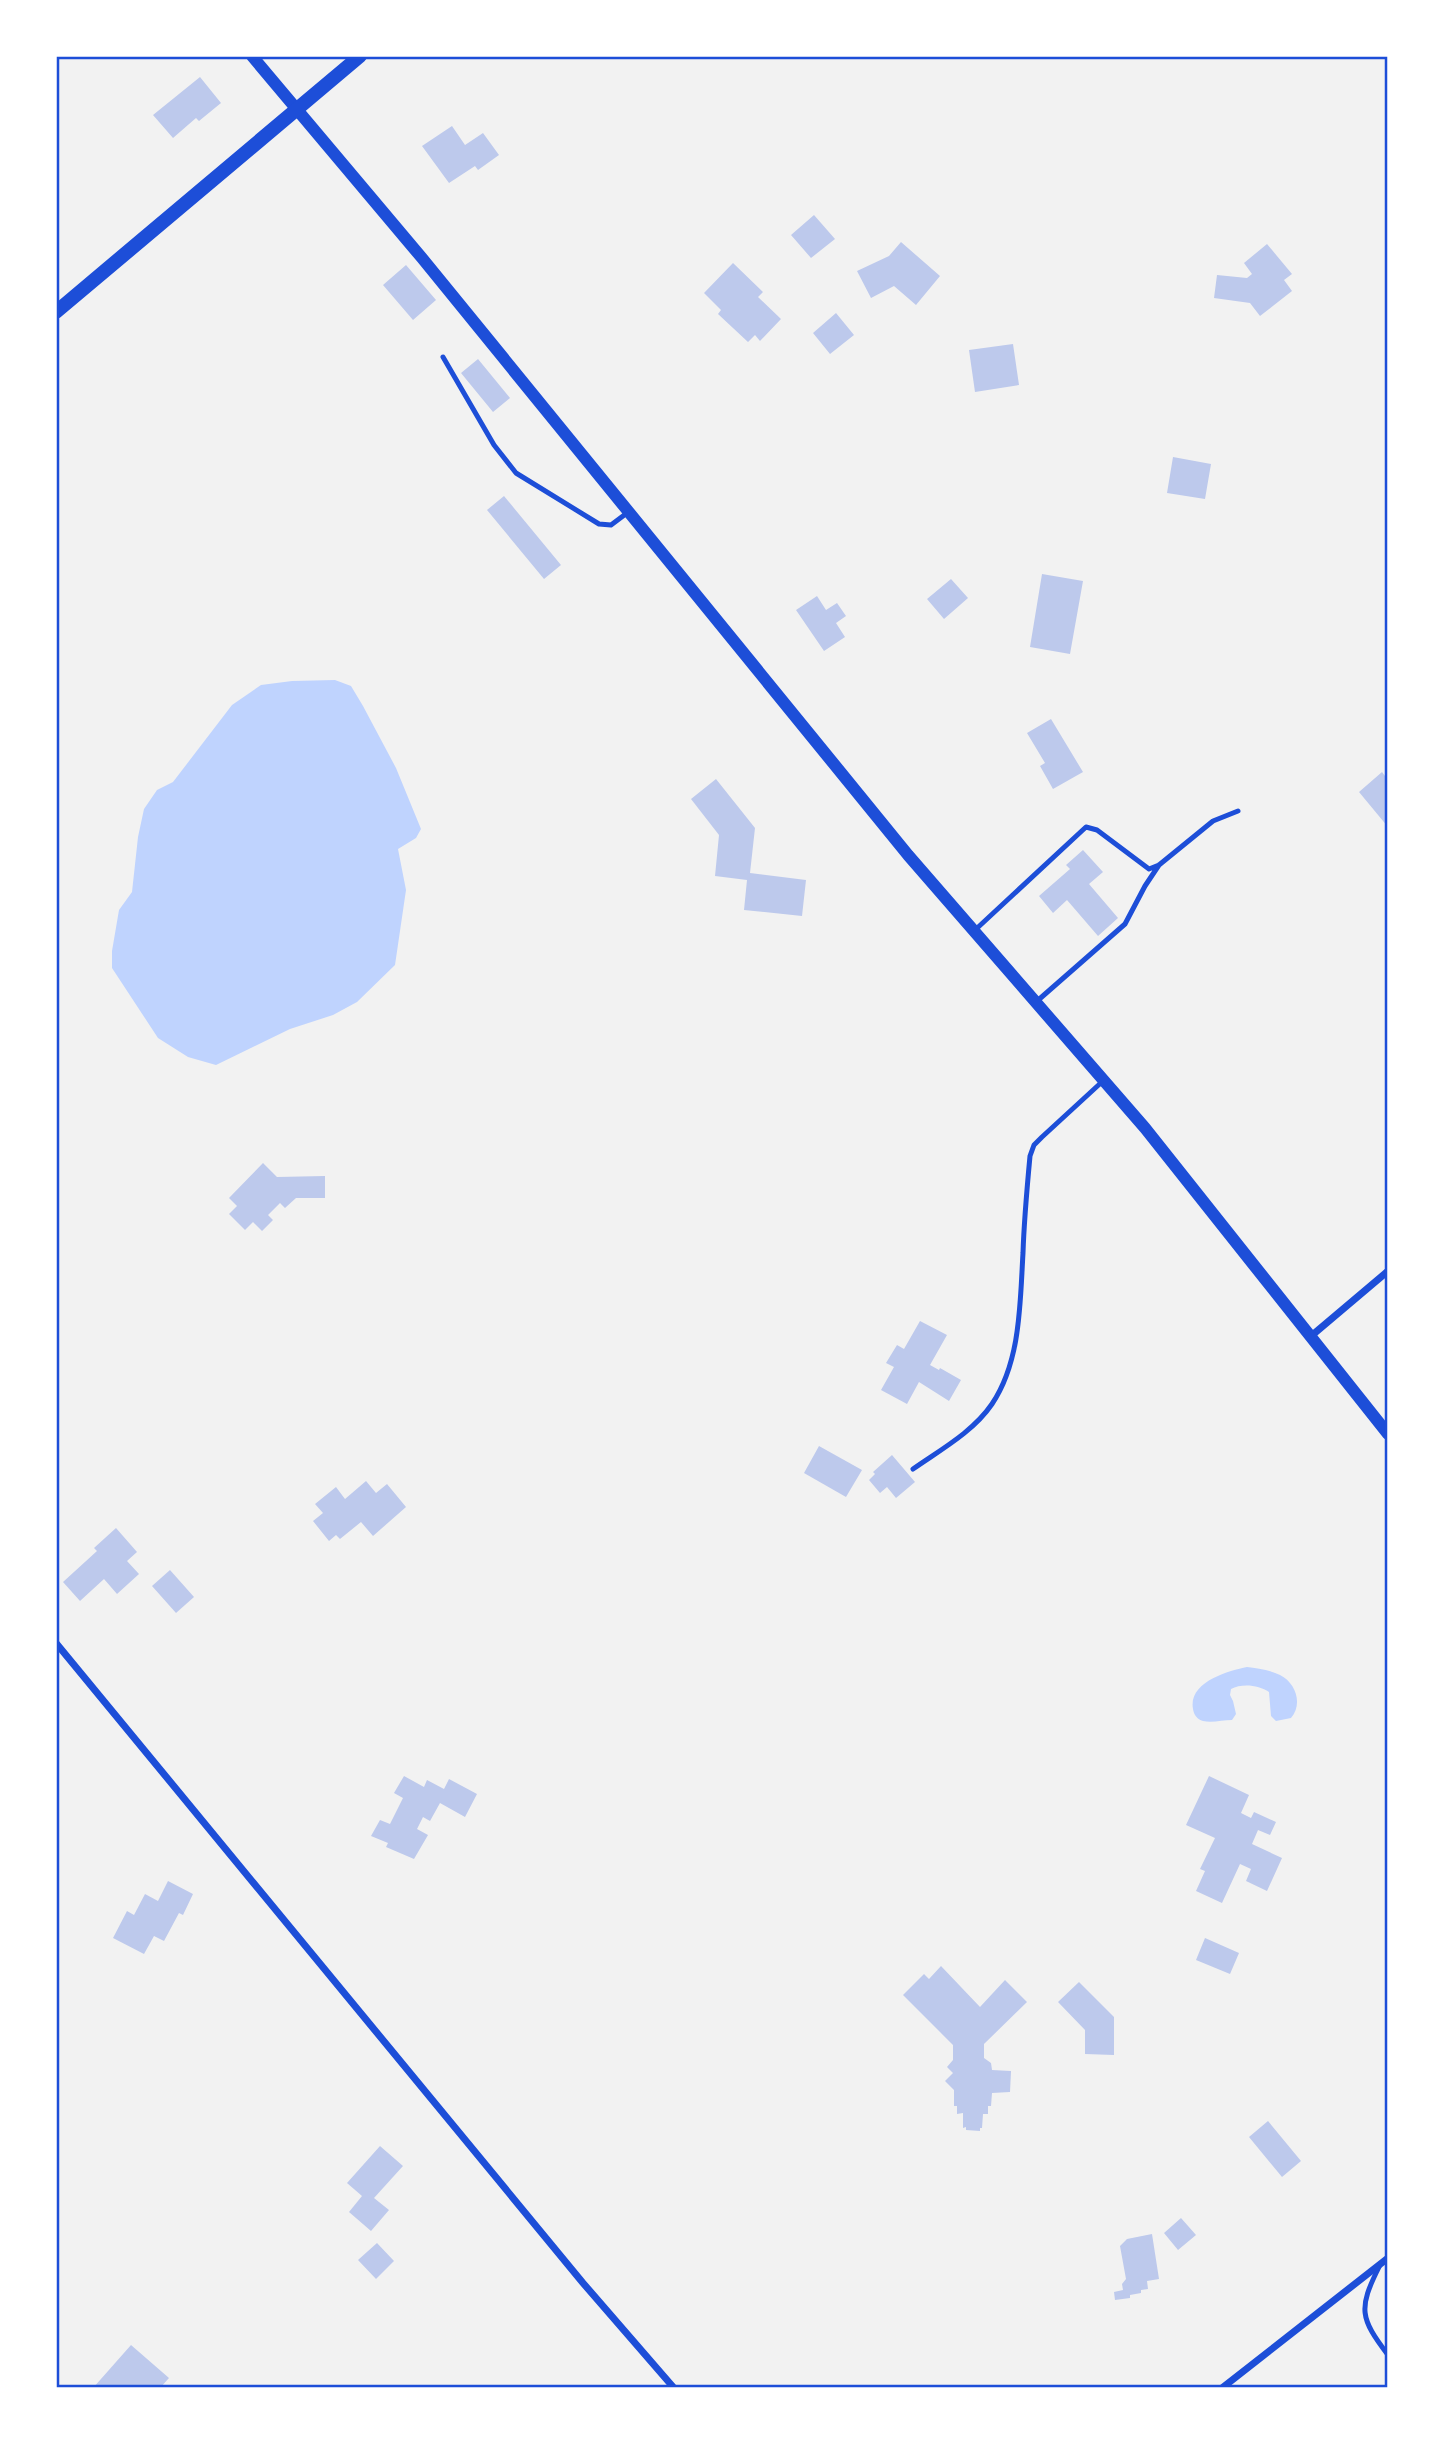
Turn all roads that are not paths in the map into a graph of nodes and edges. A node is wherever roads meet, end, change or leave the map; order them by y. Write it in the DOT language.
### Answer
graph roads {
  1 [pos="252,56"];
  2 [pos="360,56"];
  3 [pos="297,111"];
  4 [pos="56,312"];
  5 [pos="443,358"];
  6 [pos="628,512"];
  7 [pos="1238,811"];
  8 [pos="1158,865"];
  9 [pos="975,931"];
  10 [pos="1036,1002"];
  11 [pos="1104,1080"];
  12 [pos="1388,1271"];
  13 [pos="1310,1337"];
  14 [pos="1388,1434"];
  15 [pos="913,1469"];
  16 [pos="56,1643"];
  17 [pos="1388,2258"];
  18 [pos="1380,2264"];
  19 [pos="1388,2355"];
  20 [pos="674,2388"];
  21 [pos="1222,2388"];
  1 -- 3 [label="street"];
  2 -- 3 [label="main road"];
  3 -- 4 [label="main road"];
  3 -- 6 [label="street"];
  5 -- 6 [label="lane"];
  6 -- 9 [label="street"];
  7 -- 8 [label="lane"];
  8 -- 9 [label="lane"];
  8 -- 10 [label="lane"];
  9 -- 10 [label="street"];
  10 -- 11 [label="street"];
  11 -- 13 [label="street"];
  11 -- 15 [label="lane"];
  12 -- 13 [label="street"];
  13 -- 14 [label="street"];
  16 -- 20 [label="street"];
  17 -- 18 [label="street"];
  18 -- 19 [label="lane"];
  18 -- 21 [label="street"];
}
